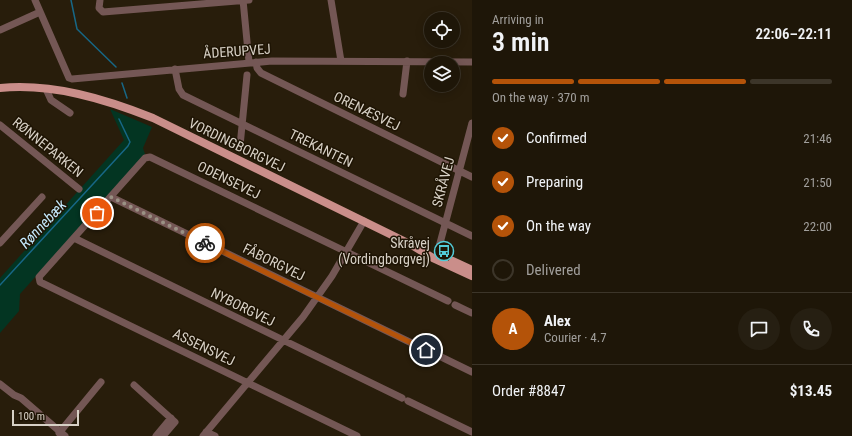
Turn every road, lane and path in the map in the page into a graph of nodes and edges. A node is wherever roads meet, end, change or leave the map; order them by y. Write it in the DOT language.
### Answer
graph roads {
  1 [pos="35,0"];
  2 [pos="100,0"];
  3 [pos="245,0"];
  4 [pos="331,0"];
  5 [pos="40,12"];
  6 [pos="0,30"];
  7 [pos="341,61"];
  8 [pos="407,61"];
  9 [pos="253,62"];
  10 [pos="472,62"];
  11 [pos="175,69"];
  12 [pos="247,75"];
  13 [pos="0,88"];
  14 [pos="46,89"];
  15 [pos="403,94"];
  16 [pos="70,113"];
  17 [pos="472,123"];
  18 [pos="0,125"];
  19 [pos="243,125"];
  20 [pos="240,146"];
  21 [pos="460,171"];
  22 [pos="472,177"];
  23 [pos="79,189"];
  24 [pos="42,197"];
  25 [pos="111,197"];
  26 [pos="364,221"];
  27 [pos="446,223"];
  28 [pos="472,236"];
  29 [pos="74,238"];
  30 [pos="0,243"];
  31 [pos="410,244"];
  32 [pos="439,247"];
  33 [pos="347,252"];
  34 [pos="472,270"];
  35 [pos="472,276"];
  36 [pos="40,282"];
  37 [pos="317,297"];
  38 [pos="472,313"];
  39 [pos="284,341"];
  40 [pos="472,372"];
  41 [pos="101,382"];
  42 [pos="248,383"];
  43 [pos="0,384"];
  44 [pos="134,385"];
  45 [pos="173,420"];
  46 [pos="472,432"];
  47 [pos="60,433"];
  48 [pos="205,434"];
  49 [pos="156,436"];
  50 [pos="163,436"];
  51 [pos="215,436"];
  52 [pos="357,436"];
  1 -- 5 [label="street"];
  2 -- 3 [label="street"];
  3 -- 9 [label="street"];
  4 -- 7 [label="street"];
  5 -- 6 [label="street"];
  5 -- 11 [label="street, ÅDERUPVEJ"];
  7 -- 8 [label="street, ÅDERUPVEJ"];
  7 -- 9 [label="street, ÅDERUPVEJ"];
  8 -- 10 [label="street, ÅDERUPVEJ"];
  8 -- 15 [label="street"];
  9 -- 11 [label="street, ÅDERUPVEJ"];
  9 -- 21 [label="street, ORENÆSVEJ"];
  11 -- 19 [label="street, TREKANTEN"];
  12 -- 19 [label="street"];
  13 -- 14 [label="main road, VORDINGBORGVEJ"];
  14 -- 16 [label="street"];
  14 -- 26 [label="main road, VORDINGBORGVEJ"];
  17 -- 21 [label="street, SKRÅVEJ"];
  18 -- 23 [label="street, RØNNEPARKEN"];
  19 -- 20 [label="street"];
  19 -- 27 [label="street, TREKANTEN"];
  21 -- 22 [label="street, ORENÆSVEJ"];
  21 -- 27 [label="street, SKRÅVEJ"];
  24 -- 30 [label="street"];
  25 -- 29 [label="street, ODENSEVEJ"];
  25 -- 33 [label="street, ODENSEVEJ"];
  25 -- 37 [label="street, FÅBORGVEJ"];
  26 -- 31 [label="main road, VORDINGBORGVEJ"];
  26 -- 33 [label="street"];
  27 -- 28 [label="street, TREKANTEN"];
  27 -- 32 [label="street, SKRÅVEJ"];
  29 -- 36 [label="street, ODENSEVEJ"];
  29 -- 39 [label="street, NYBORGVEJ"];
  31 -- 34 [label="main road, VORDINGBORGVEJ"];
  31 -- 35 [label="main road, VORDINGBORGVEJ"];
  33 -- 37 [label="street"];
  33 -- 38 [label="street, ODENSEVEJ"];
  36 -- 42 [label="street, ASSENSVEJ"];
  37 -- 39 [label="street"];
  37 -- 40 [label="street, FÅBORGVEJ"];
  39 -- 42 [label="street"];
  39 -- 46 [label="street, NYBORGVEJ"];
  41 -- 47 [label="street"];
  42 -- 48 [label="street"];
  42 -- 52 [label="street, ASSENSVEJ"];
  43 -- 47 [label="street"];
  44 -- 45 [label="street"];
  45 -- 49 [label="street"];
  45 -- 50 [label="street"];
  48 -- 51 [label="street"];
}
